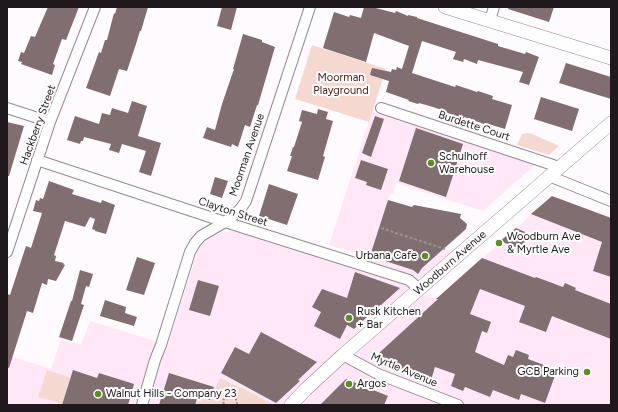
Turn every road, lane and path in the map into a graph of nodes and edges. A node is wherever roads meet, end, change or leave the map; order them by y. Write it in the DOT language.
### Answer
graph roads {
  1 [pos="95,7"];
  2 [pos="310,7"];
  3 [pos="445,7"];
  4 [pos="494,7"];
  5 [pos="490,20"];
  6 [pos="611,58"];
  7 [pos="7,108"];
  8 [pos="381,108"];
  9 [pos="50,122"];
  10 [pos="611,123"];
  11 [pos="37,160"];
  12 [pos="559,168"];
  13 [pos="549,176"];
  14 [pos="611,201"];
  15 [pos="225,222"];
  16 [pos="381,228"];
  17 [pos="445,249"];
  18 [pos="7,252"];
  19 [pos="419,289"];
  20 [pos="343,355"];
  21 [pos="142,405"];
  22 [pos="224,405"];
  23 [pos="237,405"];
  24 [pos="291,405"];
  25 [pos="458,405"];
  1 -- 9 [label="street, Hackberry Street"];
  2 -- 15 [label="street, Moorman Avenue"];
  3 -- 5 [label="street"];
  4 -- 5 [label="street"];
  5 -- 6 [label="street"];
  7 -- 9 [label="street"];
  8 -- 12 [label="street, Burdette Court"];
  9 -- 11 [label="street, Hackberry Street"];
  10 -- 12 [label="street, Woodburn Avenue"];
  11 -- 15 [label="street, Clayton Street"];
  11 -- 18 [label="street, Hackberry Street"];
  12 -- 13 [label="street, Woodburn Avenue"];
  13 -- 14 [label="street"];
  13 -- 19 [label="street, Woodburn Avenue"];
  15 -- 19 [label="street, Clayton Street"];
  15 -- 21 [label="street, Moorman Avenue"];
  16 -- 17 [label="path"];
  19 -- 20 [label="street, Woodburn Avenue"];
  20 -- 24 [label="street, Woodburn Avenue"];
  20 -- 25 [label="street, Myrtle Avenue"];
  22 -- 23 [label="path"];
}
